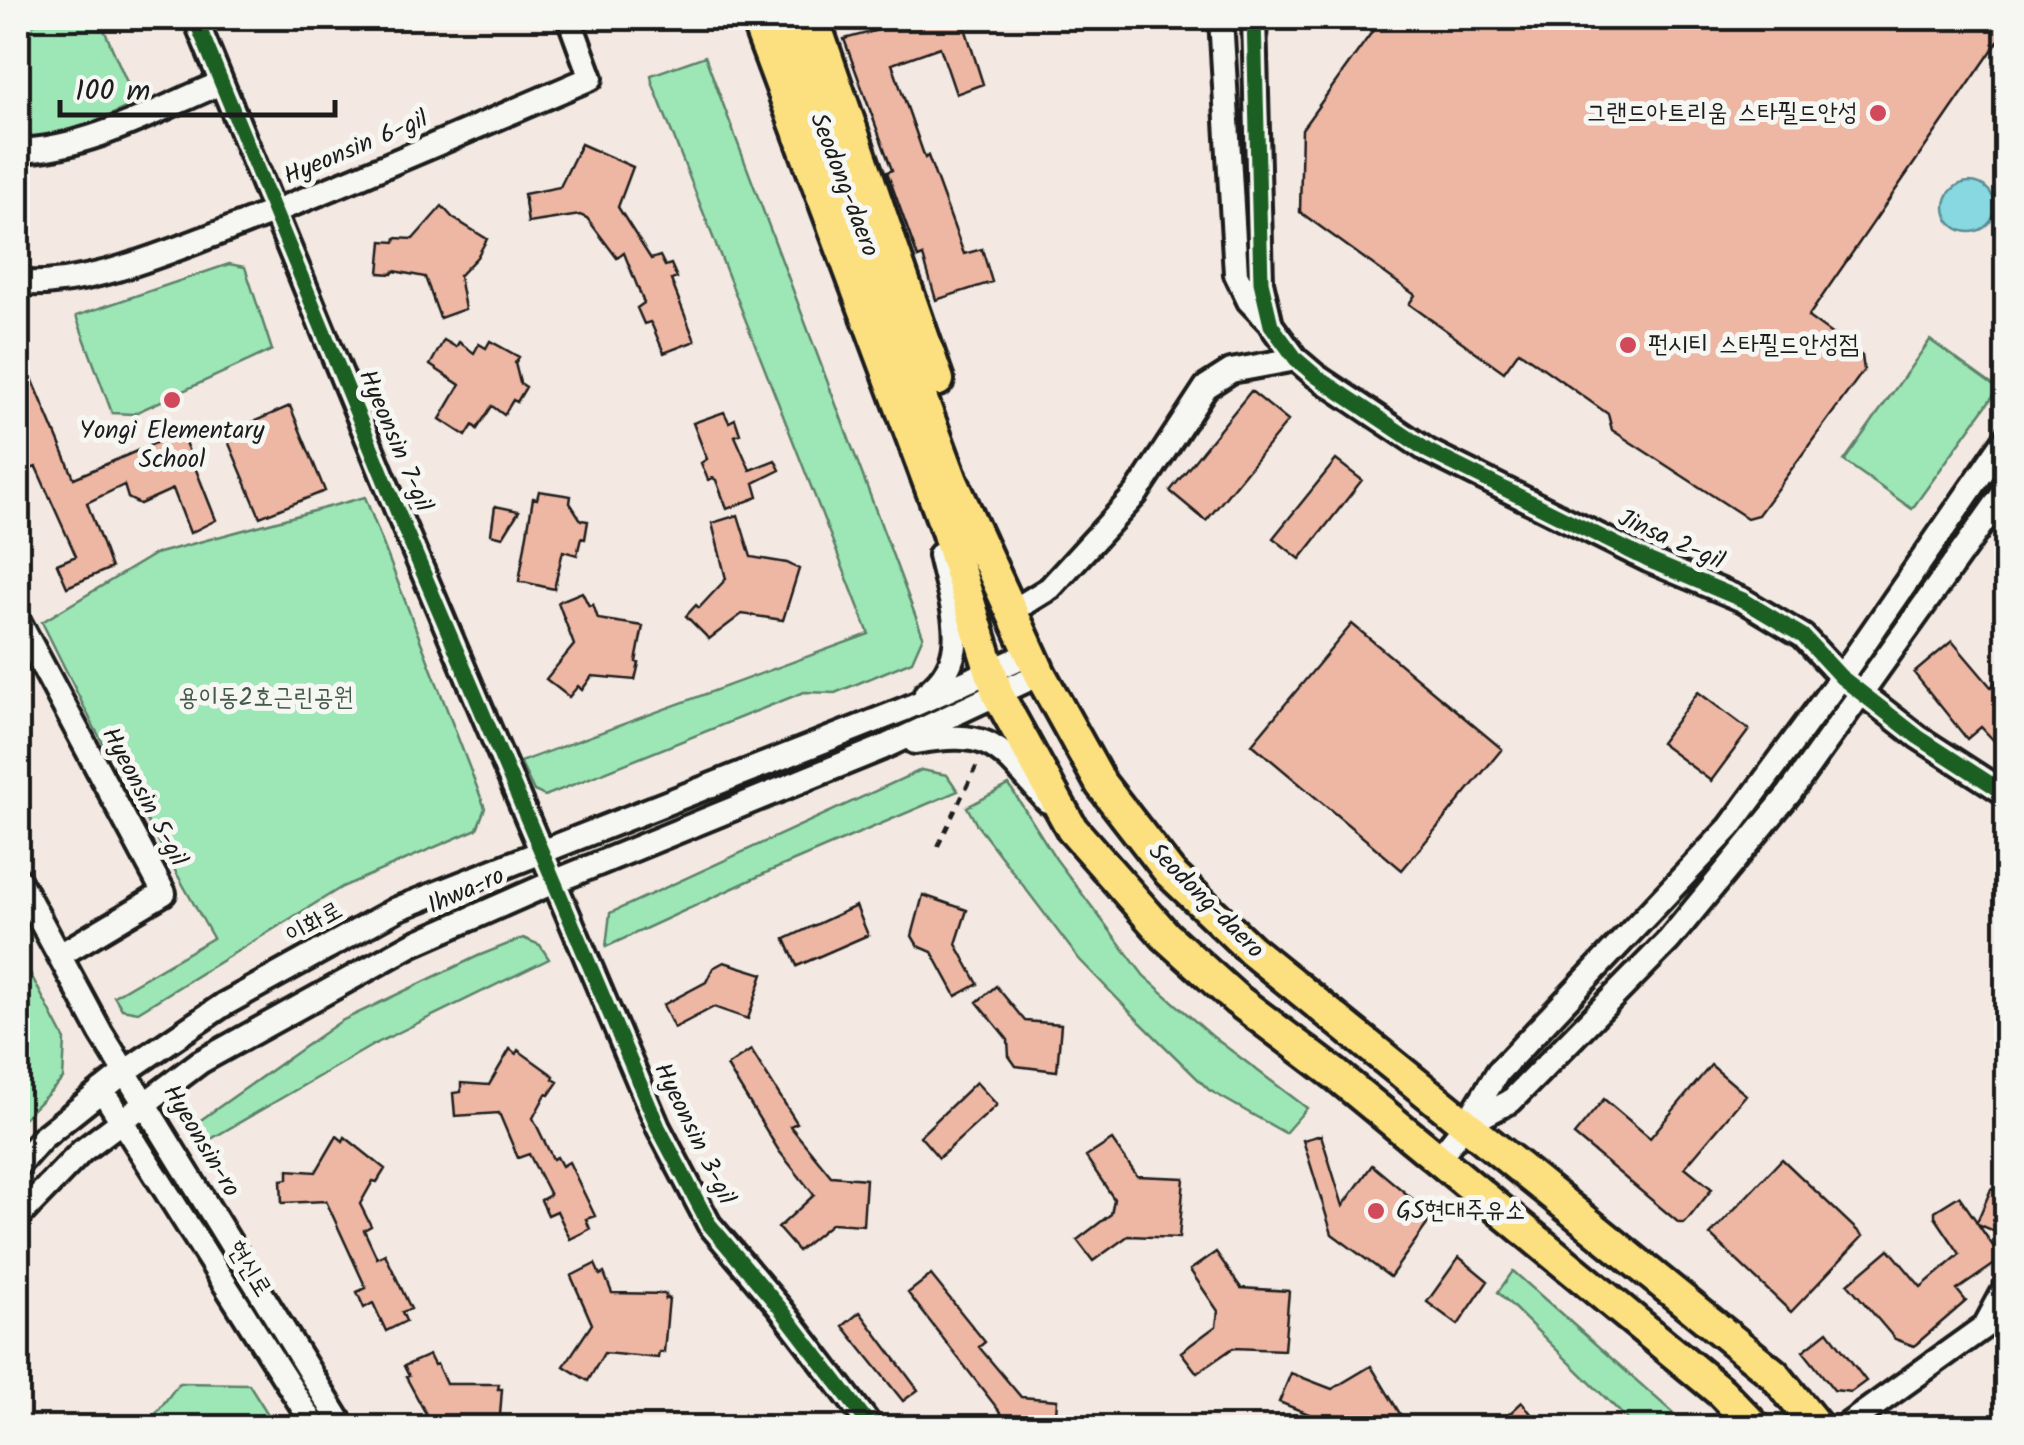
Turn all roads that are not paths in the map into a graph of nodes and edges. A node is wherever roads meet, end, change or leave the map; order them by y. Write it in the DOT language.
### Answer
graph roads {
  1 [pos="195,18"];
  2 [pos="569,18"];
  3 [pos="734,18"];
  4 [pos="756,18"];
  5 [pos="782,18"];
  6 [pos="813,18"];
  7 [pos="1221,18"];
  8 [pos="1254,18"];
  9 [pos="221,83"];
  10 [pos="18,151"];
  11 [pos="273,212"];
  12 [pos="18,283"];
  13 [pos="1272,325"];
  14 [pos="1296,359"];
  15 [pos="2006,438"];
  16 [pos="2006,490"];
  17 [pos="940,555"];
  18 [pos="1016,610"];
  19 [pos="18,620"];
  20 [pos="1036,663"];
  21 [pos="991,675"];
  22 [pos="1841,677"];
  23 [pos="1860,692"];
  24 [pos="905,709"];
  25 [pos="882,748"];
  26 [pos="2006,794"];
  27 [pos="1072,829"];
  28 [pos="544,852"];
  29 [pos="18,879"];
  30 [pos="556,881"];
  31 [pos="60,955"];
  32 [pos="126,1071"];
  33 [pos="102,1090"];
  34 [pos="147,1104"];
  35 [pos="124,1121"];
  36 [pos="1466,1124"];
  37 [pos="1438,1160"];
  38 [pos="18,1165"];
  39 [pos="18,1217"];
  40 [pos="2006,1287"];
  41 [pos="316,1428"];
  42 [pos="344,1428"];
  43 [pos="872,1428"];
  44 [pos="1756,1428"];
  45 [pos="1818,1428"];
  46 [pos="1843,1428"];
  1 -- 9 [label="street, Hyeonsin 7-gil"];
  2 -- 11 [label="street, Hyeonsin 6-gil"];
  3 -- 17 [label="main road"];
  4 -- 21 [label="main road, Seodong-daero"];
  5 -- 20 [label="main road, Seodong-daero"];
  6 -- 18 [label="main road"];
  7 -- 13 [label="street, Jinsa 2-gil"];
  8 -- 13 [label="street"];
  9 -- 10 [label="street"];
  9 -- 11 [label="street, Hyeonsin 7-gil"];
  11 -- 12 [label="street, Hyeonsin 6-gil"];
  11 -- 28 [label="street, Hyeonsin 7-gil"];
  13 -- 14 [label="street, Jinsa 2-gil"];
  14 -- 18 [label="street"];
  14 -- 22 [label="street, Jinsa 2-gil"];
  15 -- 22 [label="street"];
  16 -- 23 [label="street"];
  17 -- 21 [label="main road"];
  17 -- 24 [label="street"];
  18 -- 20 [label="main road"];
  19 -- 31 [label="street, Hyeonsin 5-gil"];
  20 -- 21 [label="street"];
  20 -- 36 [label="main road, Seodong-daero"];
  21 -- 24 [label="street, 이화로"];
  21 -- 25 [label="street, Ihwa-ro"];
  21 -- 27 [label="main road, Seodong-daero"];
  22 -- 23 [label="street, Jinsa 2-gil"];
  22 -- 36 [label="street"];
  23 -- 26 [label="street, Jinsa 2-gil"];
  23 -- 36 [label="street"];
  24 -- 28 [label="street, 이화로"];
  25 -- 27 [label="street"];
  25 -- 30 [label="street, Ihwa-ro"];
  27 -- 37 [label="main road, Seodong-daero"];
  28 -- 30 [label="street, Hyeonsin 7-gil"];
  28 -- 32 [label="street, 이화로"];
  29 -- 31 [label="street, Hyeonsin-ro"];
  30 -- 34 [label="street, Ihwa-ro"];
  30 -- 43 [label="street, Hyeonsin 3-gil"];
  31 -- 32 [label="street, Hyeonsin-ro"];
  32 -- 33 [label="street, 이화로"];
  32 -- 34 [label="street, Hyeonsin-ro"];
  33 -- 35 [label="street, 현신로"];
  33 -- 38 [label="street, 이화로"];
  34 -- 35 [label="street, Ihwa-ro"];
  34 -- 42 [label="street, Hyeonsin-ro"];
  35 -- 39 [label="street, Ihwa-ro"];
  35 -- 41 [label="street, 현신로"];
  36 -- 37 [label="street"];
  36 -- 45 [label="main road, Seodong-daero"];
  37 -- 44 [label="main road, Seodong-daero"];
  40 -- 46 [label="street"];
}
